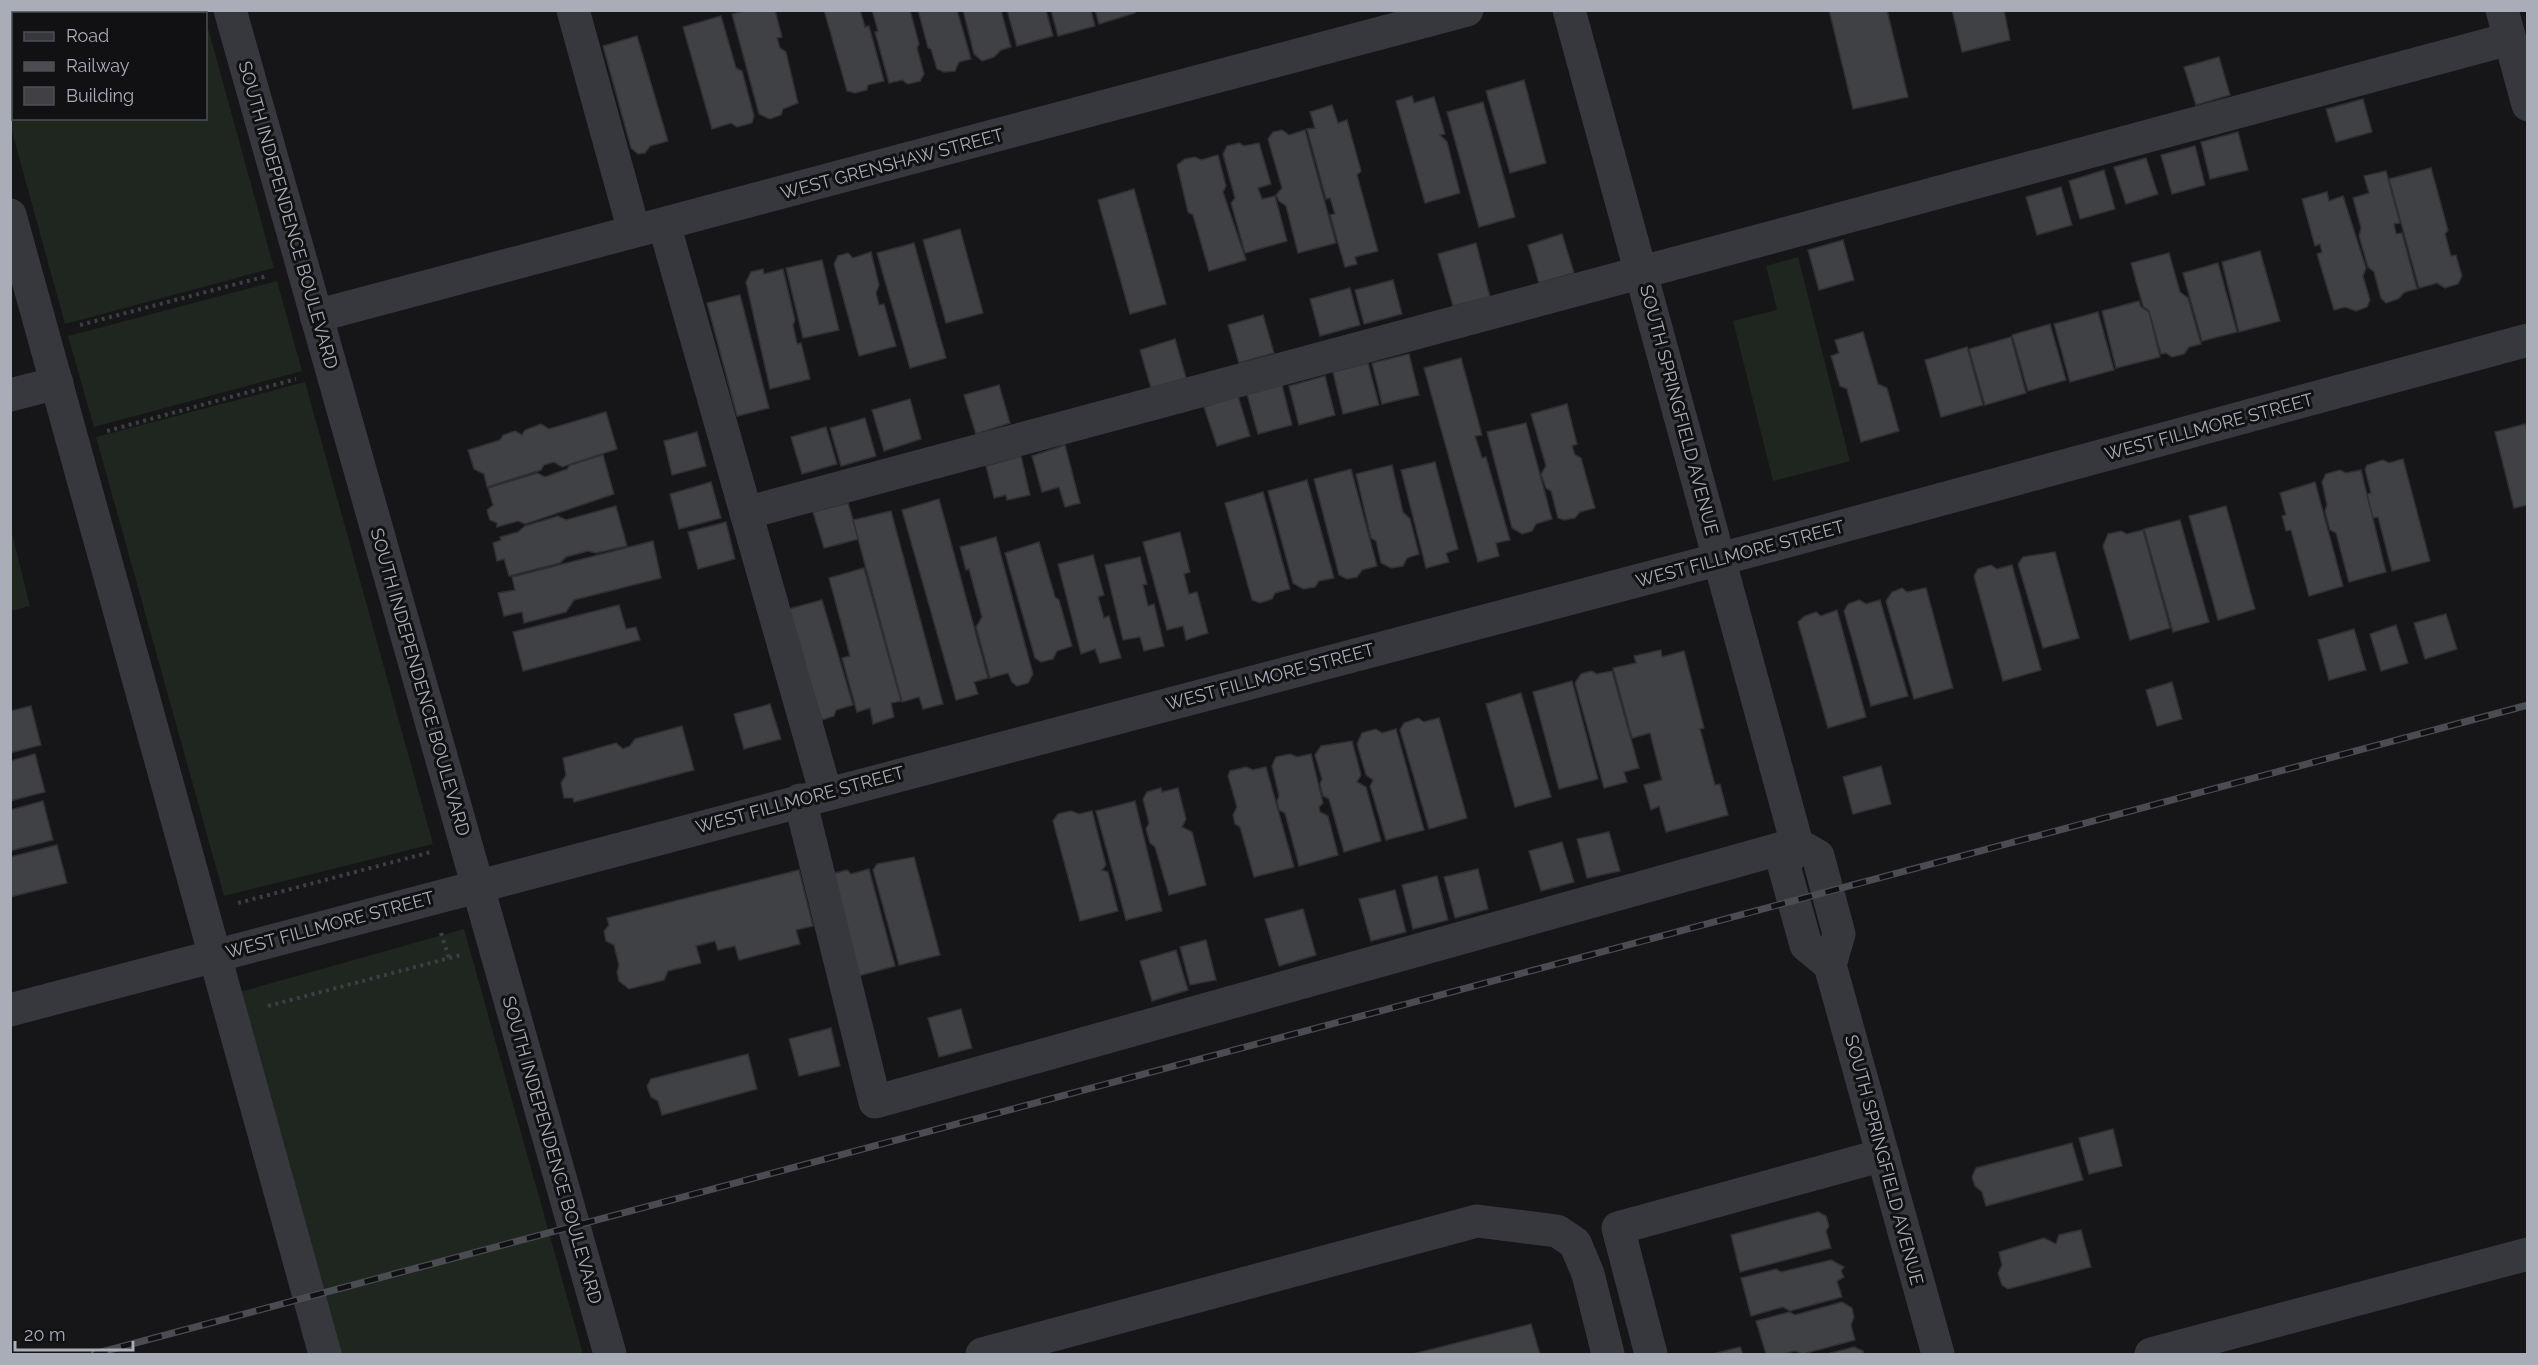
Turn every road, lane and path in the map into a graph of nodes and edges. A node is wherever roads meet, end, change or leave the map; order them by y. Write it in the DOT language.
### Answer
graph roads {
  1 [pos="230,10"];
  2 [pos="573,10"];
  3 [pos="1467,10"];
  4 [pos="1569,10"];
  5 [pos="2505,25"];
  6 [pos="2528,105"];
  7 [pos="10,215"];
  8 [pos="649,228"];
  9 [pos="1641,273"];
  10 [pos="270,275"];
  11 [pos="316,316"];
  12 [pos="80,325"];
  13 [pos="2528,340"];
  14 [pos="300,378"];
  15 [pos="57,383"];
  16 [pos="10,395"];
  17 [pos="100,432"];
  18 [pos="746,513"];
  19 [pos="1719,559"];
  20 [pos="813,797"];
  21 [pos="1797,844"];
  22 [pos="438,850"];
  23 [pos="478,885"];
  24 [pos="229,905"];
  25 [pos="441,933"];
  26 [pos="470,953"];
  27 [pos="215,956"];
  28 [pos="449,958"];
  29 [pos="259,1008"];
  30 [pos="10,1010"];
  31 [pos="1882,1155"];
  32 [pos="2528,1254"];
  33 [pos="325,1354"];
  34 [pos="610,1354"];
  35 [pos="990,1354"];
  36 [pos="1608,1354"];
  37 [pos="1651,1354"];
  38 [pos="1938,1354"];
  39 [pos="2151,1354"];
  1 -- 11 [label="street, SOUTH INDEPENDENCE BOULEVARD"];
  2 -- 8 [label="street"];
  3 -- 8 [label="street, WEST GRENSHAW STREET"];
  4 -- 9 [label="street, SOUTH SPRINGFIELD AVENUE"];
  5 -- 6 [label="street"];
  5 -- 9 [label="street"];
  7 -- 15 [label="street"];
  8 -- 11 [label="street, WEST GRENSHAW STREET"];
  8 -- 18 [label="street"];
  9 -- 18 [label="street"];
  9 -- 19 [label="street, SOUTH SPRINGFIELD AVENUE"];
  10 -- 12 [label="path"];
  11 -- 23 [label="street, SOUTH INDEPENDENCE BOULEVARD"];
  13 -- 19 [label="street, WEST FILLMORE STREET"];
  14 -- 17 [label="path"];
  15 -- 16 [label="street"];
  15 -- 27 [label="street"];
  18 -- 20 [label="street"];
  19 -- 20 [label="street, WEST FILLMORE STREET"];
  19 -- 21 [label="street, SOUTH SPRINGFIELD AVENUE"];
  20 -- 21 [label="street"];
  20 -- 23 [label="street, WEST FILLMORE STREET"];
  21 -- 31 [label="street, SOUTH SPRINGFIELD AVENUE"];
  22 -- 24 [label="path"];
  23 -- 27 [label="street, WEST FILLMORE STREET"];
  23 -- 34 [label="street, SOUTH INDEPENDENCE BOULEVARD"];
  25 -- 28 [label="path"];
  26 -- 28 [label="path"];
  27 -- 30 [label="street, WEST FILLMORE STREET"];
  27 -- 33 [label="street"];
  28 -- 29 [label="path"];
  31 -- 37 [label="street"];
  31 -- 38 [label="street, SOUTH SPRINGFIELD AVENUE"];
  32 -- 39 [label="street"];
  35 -- 36 [label="street"];
}
